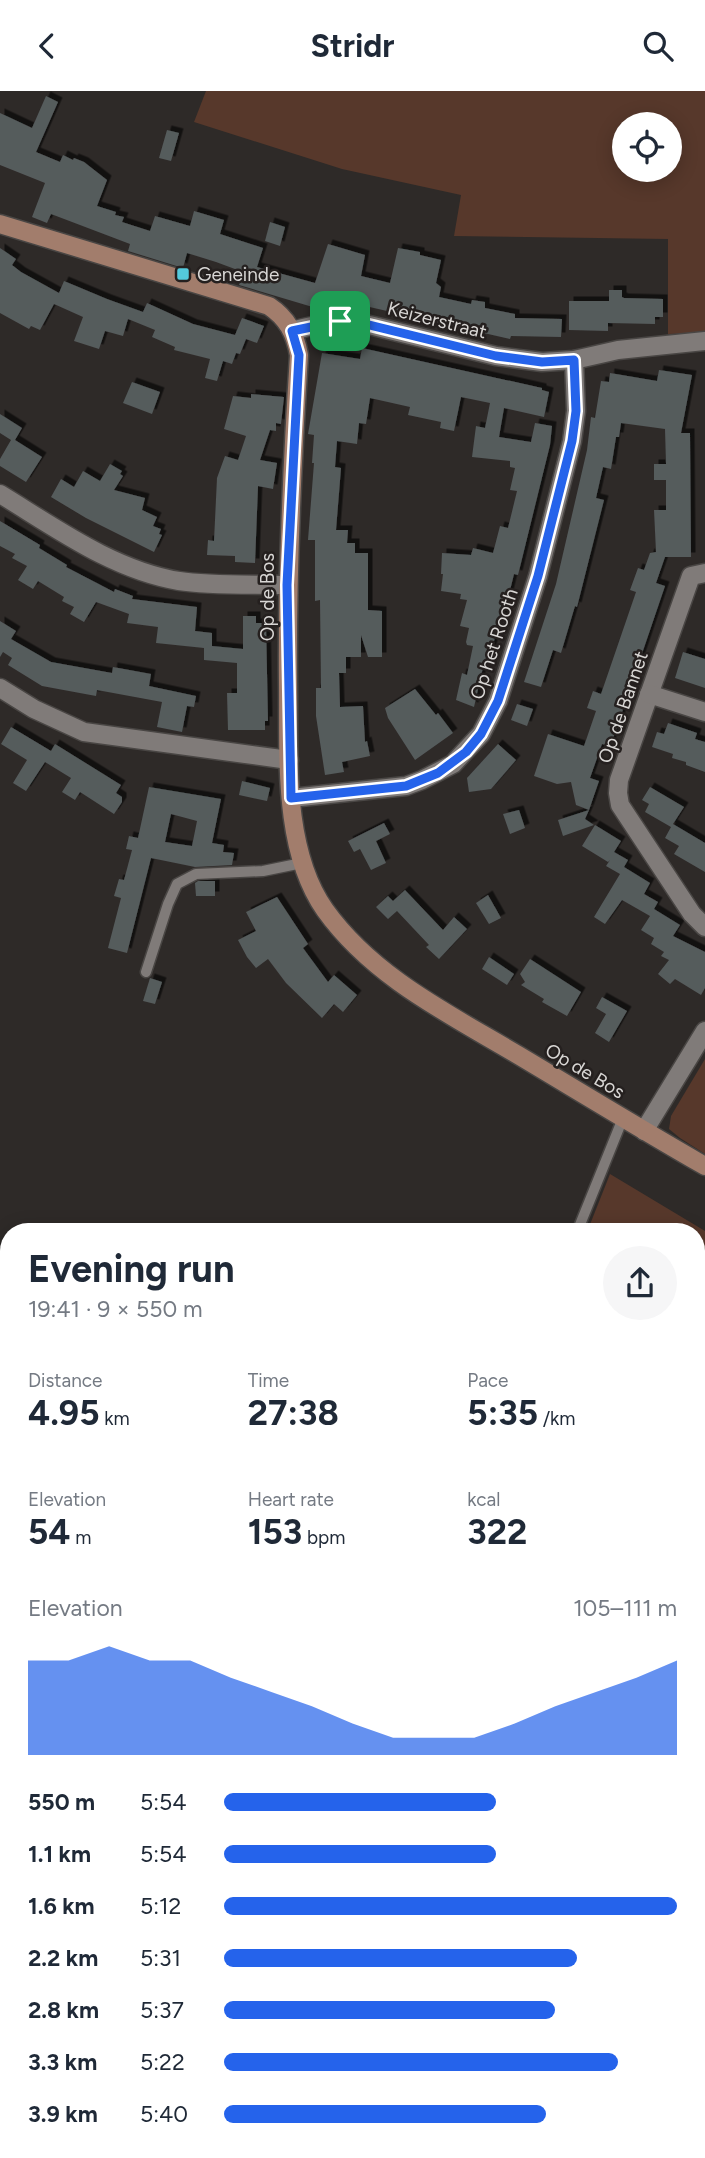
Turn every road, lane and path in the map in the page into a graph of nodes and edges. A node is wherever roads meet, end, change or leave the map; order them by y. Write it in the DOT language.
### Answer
graph roads {
  1 [pos="0,224"];
  2 [pos="292,331"];
  3 [pos="705,341"];
  4 [pos="574,360"];
  5 [pos="0,494"];
  6 [pos="705,573"];
  7 [pos="287,585"];
  8 [pos="0,688"];
  9 [pos="649,694"];
  10 [pos="705,712"];
  11 [pos="289,760"];
  12 [pos="291,798"];
  13 [pos="302,863"];
  14 [pos="705,927"];
  15 [pos="146,972"];
  16 [pos="705,1031"];
  17 [pos="623,1118"];
  18 [pos="644,1131"];
  19 [pos="705,1166"];
  20 [pos="581,1223"];
  1 -- 2 [label="street"];
  2 -- 4 [label="street, Keizerstraat"];
  2 -- 7 [label="street, Op de Bos"];
  3 -- 4 [label="street, Keizerstraat"];
  4 -- 12 [label="street, Op het Rooth"];
  5 -- 7 [label="street"];
  6 -- 9 [label="street, Op de Bannet"];
  7 -- 11 [label="street, Op de Bos"];
  8 -- 11 [label="street"];
  9 -- 10 [label="street"];
  9 -- 14 [label="street, Op de Bannet"];
  11 -- 12 [label="street, Op de Bos"];
  12 -- 13 [label="street, Op de Bos"];
  13 -- 15 [label="lane"];
  13 -- 17 [label="street, Op de Bos"];
  16 -- 18 [label="street"];
  17 -- 18 [label="street, Op de Bos"];
  17 -- 20 [label="lane"];
  18 -- 19 [label="street, Op de Bos"];
}
